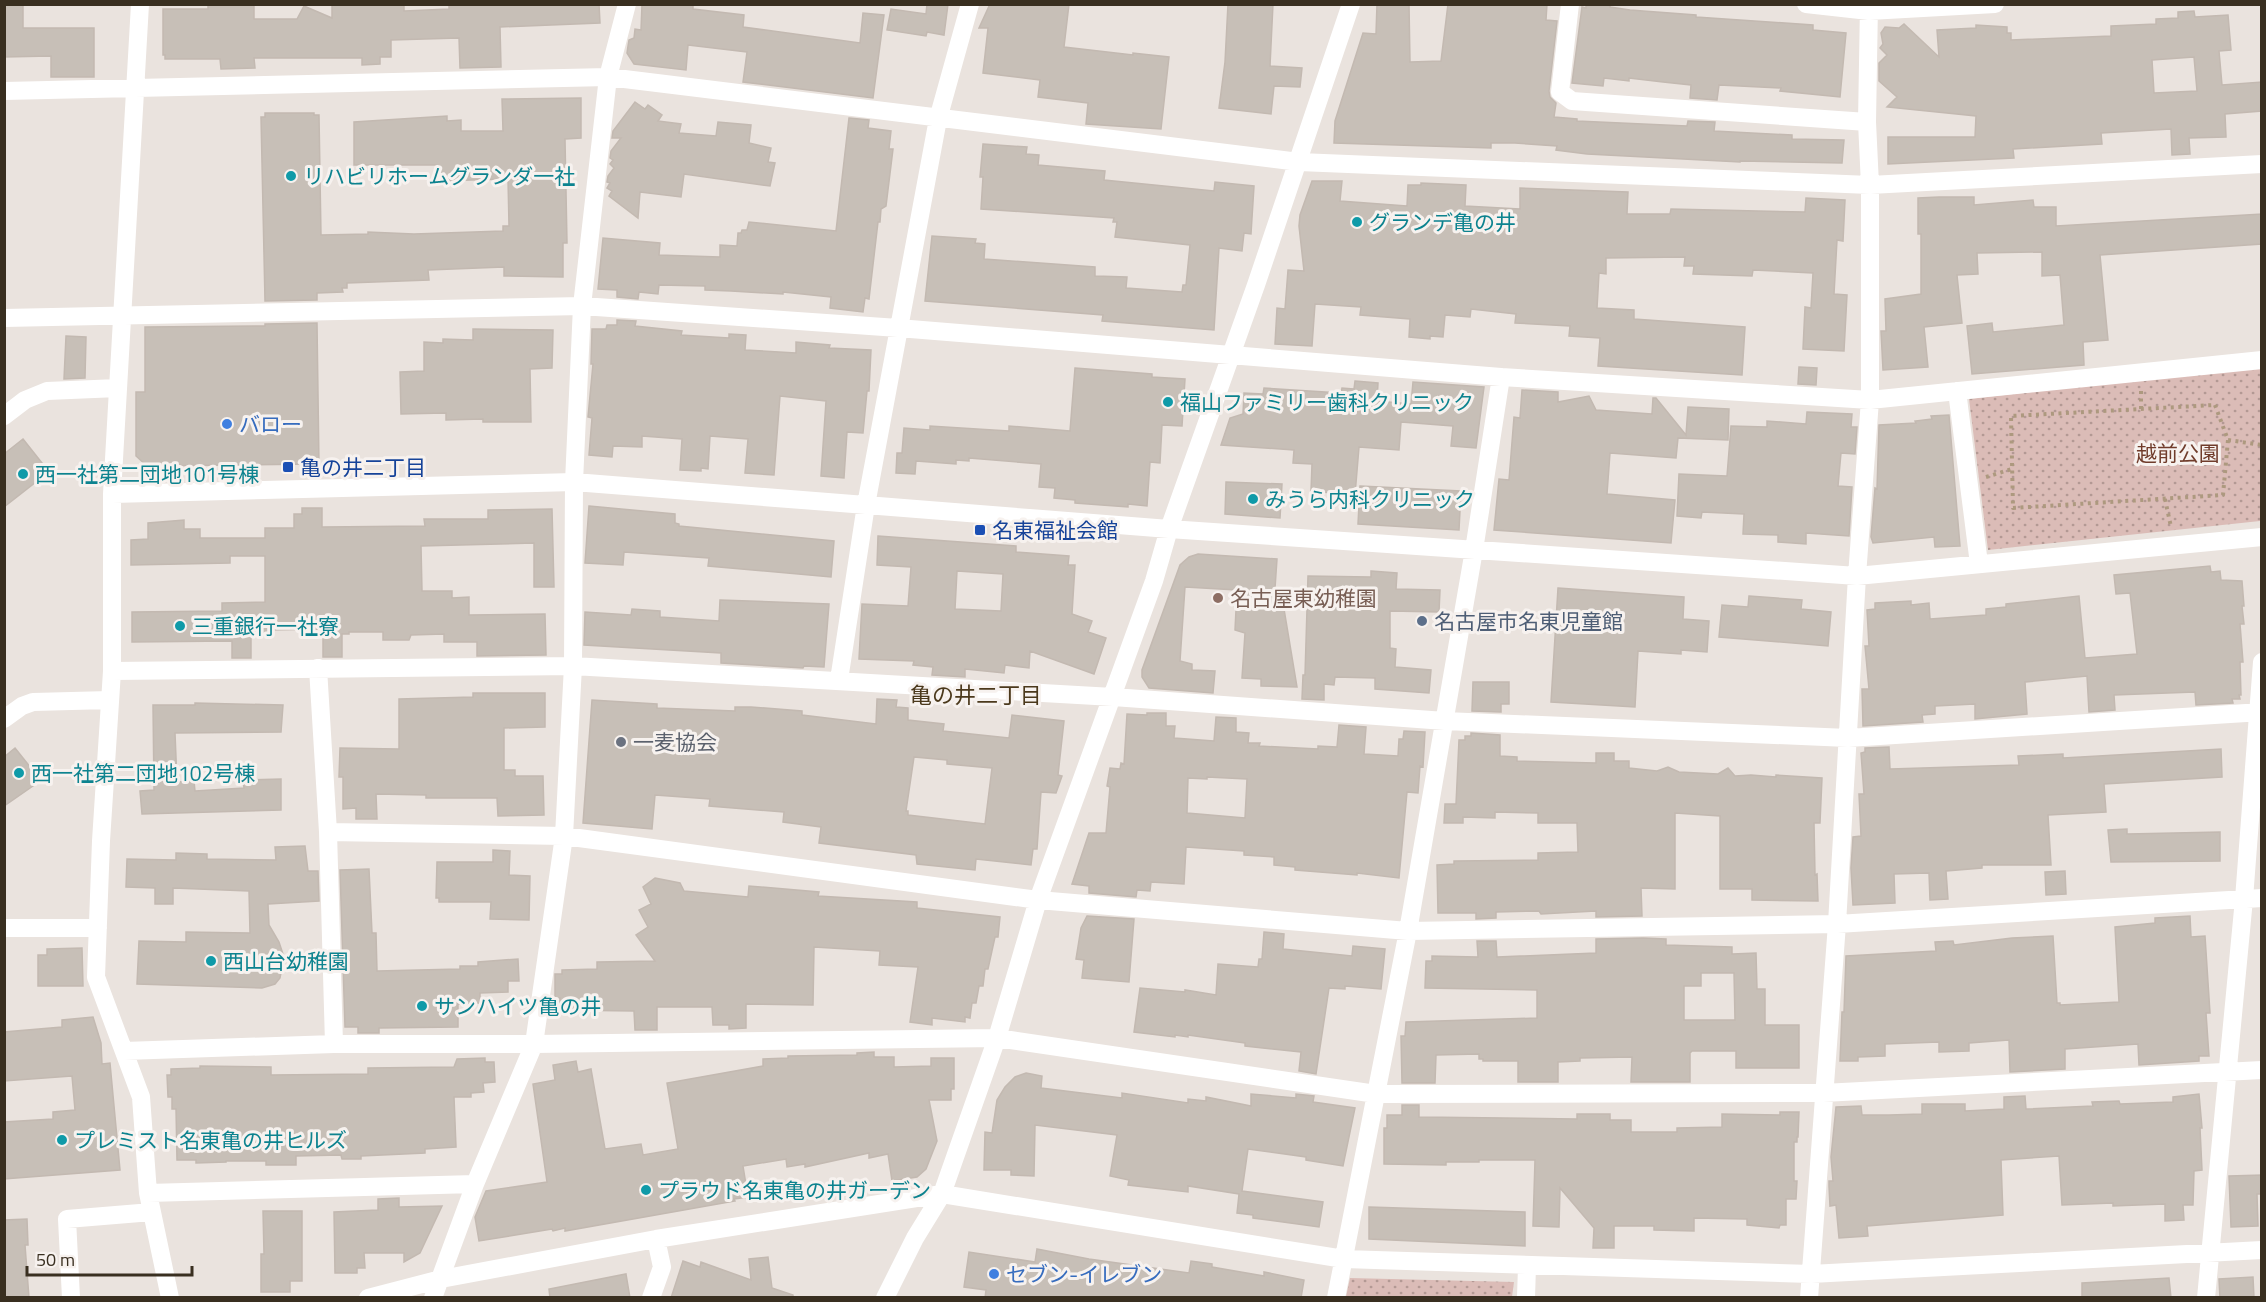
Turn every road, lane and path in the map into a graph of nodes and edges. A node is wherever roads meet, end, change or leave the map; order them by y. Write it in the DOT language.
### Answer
graph roads {
  1 [pos="140,4"];
  2 [pos="627,4"];
  3 [pos="970,4"];
  4 [pos="1351,4"];
  5 [pos="1570,4"];
  6 [pos="1806,4"];
  7 [pos="1995,4"];
  8 [pos="1869,8"];
  9 [pos="608,77"];
  10 [pos="136,87"];
  11 [pos="4,91"];
  12 [pos="938,119"];
  13 [pos="1867,122"];
  14 [pos="1299,162"];
  15 [pos="2262,164"];
  16 [pos="1870,185"];
  17 [pos="582,306"];
  18 [pos="122,315"];
  19 [pos="4,318"];
  20 [pos="898,328"];
  21 [pos="1231,355"];
  22 [pos="2262,360"];
  23 [pos="1501,376"];
  24 [pos="118,388"];
  25 [pos="1957,391"];
  26 [pos="1870,400"];
  27 [pos="4,416"];
  28 [pos="2228,440"];
  29 [pos="2262,445"];
  30 [pos="2012,469"];
  31 [pos="574,482"];
  32 [pos="1969,483"];
  33 [pos="112,494"];
  34 [pos="2165,499"];
  35 [pos="866,505"];
  36 [pos="1170,529"];
  37 [pos="2262,537"];
  38 [pos="2175,545"];
  39 [pos="1474,549"];
  40 [pos="1979,564"];
  41 [pos="1857,576"];
  42 [pos="2262,662"];
  43 [pos="573,666"];
  44 [pos="318,668"];
  45 [pos="112,671"];
  46 [pos="839,680"];
  47 [pos="1113,698"];
  48 [pos="110,700"];
  49 [pos="2260,712"];
  50 [pos="4,718"];
  51 [pos="1445,721"];
  52 [pos="1848,738"];
  53 [pos="328,831"];
  54 [pos="564,836"];
  55 [pos="2253,898"];
  56 [pos="1038,900"];
  57 [pos="1837,924"];
  58 [pos="4,928"];
  59 [pos="98,928"];
  60 [pos="1408,931"];
  61 [pos="997,1038"];
  62 [pos="334,1044"];
  63 [pos="534,1044"];
  64 [pos="124,1052"];
  65 [pos="2262,1070"];
  66 [pos="2227,1072"];
  67 [pos="1823,1093"];
  68 [pos="1376,1094"];
  69 [pos="475,1184"];
  70 [pos="148,1193"];
  71 [pos="942,1194"];
  72 [pos="152,1212"];
  73 [pos="656,1239"];
  74 [pos="2262,1250"];
  75 [pos="2211,1253"];
  76 [pos="1344,1259"];
  77 [pos="1527,1266"];
  78 [pos="1811,1274"];
  79 [pos="441,1279"];
  80 [pos="71,1298"];
  81 [pos="170,1298"];
  82 [pos="368,1298"];
  83 [pos="433,1298"];
  84 [pos="651,1298"];
  85 [pos="885,1298"];
  86 [pos="1336,1298"];
  87 [pos="1526,1298"];
  88 [pos="1809,1298"];
  89 [pos="2206,1298"];
  1 -- 10 [label="street"];
  2 -- 9 [label="street"];
  3 -- 12 [label="street"];
  4 -- 14 [label="street"];
  5 -- 13 [label="street"];
  6 -- 8 [label="street"];
  7 -- 8 [label="street"];
  8 -- 13 [label="street"];
  9 -- 10 [label="street"];
  9 -- 12 [label="street"];
  9 -- 17 [label="street"];
  10 -- 11 [label="street"];
  10 -- 18 [label="street"];
  12 -- 14 [label="street"];
  12 -- 20 [label="street"];
  13 -- 16 [label="street"];
  14 -- 16 [label="street"];
  14 -- 21 [label="street"];
  15 -- 16 [label="street"];
  16 -- 26 [label="street"];
  17 -- 18 [label="street"];
  17 -- 20 [label="street"];
  17 -- 31 [label="street"];
  18 -- 19 [label="street"];
  18 -- 24 [label="street"];
  20 -- 21 [label="street"];
  20 -- 35 [label="street"];
  21 -- 23 [label="street"];
  21 -- 36 [label="street"];
  22 -- 25 [label="street"];
  23 -- 26 [label="street"];
  23 -- 39 [label="street"];
  24 -- 27 [label="street"];
  24 -- 33 [label="street"];
  25 -- 26 [label="street"];
  25 -- 32 [label="street"];
  26 -- 41 [label="street"];
  28 -- 29 [label="path"];
  28 -- 30 [label="path"];
  28 -- 34 [label="path"];
  30 -- 32 [label="path"];
  30 -- 34 [label="path"];
  31 -- 33 [label="street"];
  31 -- 35 [label="street"];
  31 -- 43 [label="street"];
  32 -- 40 [label="street"];
  33 -- 45 [label="street"];
  34 -- 38 [label="path"];
  35 -- 36 [label="street"];
  35 -- 46 [label="street"];
  36 -- 39 [label="street"];
  36 -- 47 [label="street"];
  37 -- 38 [label="street"];
  38 -- 40 [label="street"];
  39 -- 41 [label="street"];
  39 -- 51 [label="street"];
  40 -- 41 [label="street"];
  41 -- 52 [label="street"];
  42 -- 49 [label="street"];
  43 -- 44 [label="street"];
  43 -- 46 [label="street"];
  43 -- 54 [label="street"];
  44 -- 45 [label="street"];
  44 -- 53 [label="street"];
  45 -- 48 [label="street"];
  46 -- 47 [label="street"];
  47 -- 51 [label="street"];
  47 -- 56 [label="street"];
  48 -- 50 [label="street"];
  48 -- 59 [label="street"];
  49 -- 52 [label="street"];
  49 -- 55 [label="street"];
  51 -- 52 [label="street"];
  51 -- 60 [label="street"];
  52 -- 57 [label="street"];
  53 -- 54 [label="street"];
  53 -- 62 [label="street"];
  54 -- 56 [label="street"];
  54 -- 63 [label="street"];
  55 -- 57 [label="street"];
  55 -- 66 [label="street"];
  56 -- 60 [label="street"];
  56 -- 61 [label="street"];
  57 -- 60 [label="street"];
  57 -- 67 [label="street"];
  58 -- 59 [label="street"];
  59 -- 64 [label="street"];
  60 -- 68 [label="street"];
  61 -- 63 [label="street"];
  61 -- 68 [label="street"];
  61 -- 71 [label="street"];
  62 -- 63 [label="street"];
  62 -- 64 [label="street"];
  63 -- 69 [label="street"];
  64 -- 70 [label="street"];
  65 -- 66 [label="street"];
  66 -- 67 [label="street"];
  66 -- 75 [label="street"];
  67 -- 68 [label="street"];
  67 -- 78 [label="street"];
  68 -- 76 [label="street"];
  69 -- 70 [label="street"];
  69 -- 79 [label="street"];
  70 -- 72 [label="street"];
  71 -- 73 [label="street"];
  71 -- 76 [label="street"];
  71 -- 85 [label="street"];
  72 -- 80 [label="street"];
  72 -- 81 [label="street"];
  73 -- 79 [label="street"];
  73 -- 84 [label="street"];
  74 -- 75 [label="street"];
  75 -- 78 [label="street"];
  75 -- 89 [label="street"];
  76 -- 77 [label="street"];
  76 -- 86 [label="street"];
  77 -- 78 [label="street"];
  77 -- 87 [label="street"];
  78 -- 88 [label="street"];
  79 -- 82 [label="street"];
  79 -- 83 [label="street"];
}
